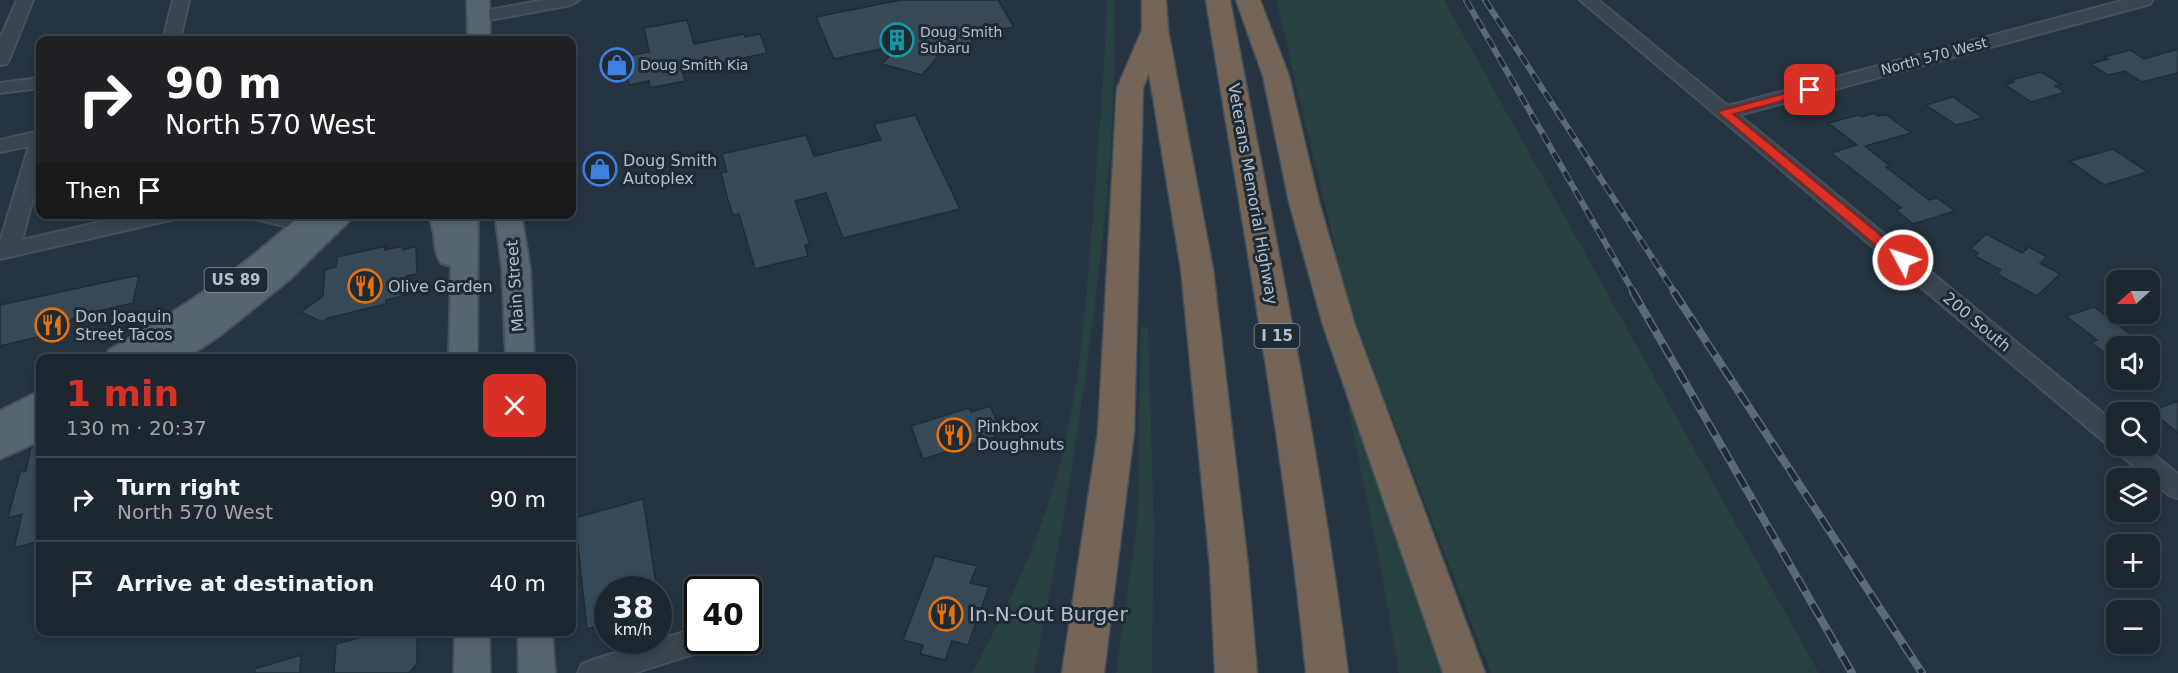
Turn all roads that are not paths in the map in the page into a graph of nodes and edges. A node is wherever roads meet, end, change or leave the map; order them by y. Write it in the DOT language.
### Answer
graph roads {
  1 [pos="25,0"];
  2 [pos="181,0"];
  3 [pos="571,0"];
  4 [pos="1218,0"];
  5 [pos="1248,0"];
  6 [pos="1588,0"];
  7 [pos="2144,0"];
  8 [pos="478,9"];
  9 [pos="1154,15"];
  10 [pos="172,36"];
  11 [pos="479,36"];
  12 [pos="0,60"];
  13 [pos="36,83"];
  14 [pos="0,88"];
  15 [pos="1724,113"];
  16 [pos="36,139"];
  17 [pos="0,146"];
  18 [pos="36,151"];
  19 [pos="129,219"];
  20 [pos="286,219"];
  21 [pos="330,219"];
  22 [pos="338,219"];
  23 [pos="444,219"];
  24 [pos="465,219"];
  25 [pos="509,219"];
  26 [pos="315,225"];
  27 [pos="4,251"];
  28 [pos="462,301"];
  29 [pos="126,354"];
  30 [pos="170,354"];
  31 [pos="463,354"];
  32 [pos="520,354"];
  33 [pos="36,405"];
  34 [pos="0,425"];
  35 [pos="36,429"];
  36 [pos="2106,429"];
  37 [pos="0,447"];
  38 [pos="2139,456"];
  39 [pos="2178,488"];
  40 [pos="1097,572"];
  41 [pos="472,636"];
  42 [pos="535,636"];
  43 [pos="684,645"];
  44 [pos="472,673"];
  45 [pos="537,673"];
  46 [pos="592,673"];
  47 [pos="1068,673"];
  48 [pos="1083,673"];
  49 [pos="1236,673"];
  50 [pos="1328,673"];
  51 [pos="1464,673"];
  1 -- 12 [label="street"];
  2 -- 10 [label="street"];
  3 -- 8 [label="street"];
  4 -- 50 [label="highway, Veterans Memorial Highway / I 15"];
  5 -- 51 [label="highway"];
  6 -- 15 [label="street, 200 South"];
  7 -- 15 [label="street, North 570 West"];
  8 -- 11 [label="main road"];
  9 -- 40 [label="highway"];
  9 -- 49 [label="highway"];
  13 -- 14 [label="street"];
  15 -- 36 [label="street, 200 South"];
  16 -- 17 [label="street"];
  18 -- 27 [label="street"];
  19 -- 27 [label="street"];
  20 -- 26 [label="street"];
  21 -- 26 [label="main road, US 89"];
  22 -- 26 [label="main road, US 89"];
  23 -- 28 [label="main road"];
  24 -- 28 [label="main road"];
  25 -- 32 [label="main road, Main Street"];
  26 -- 29 [label="main road, US 89"];
  26 -- 30 [label="main road, US 89"];
  28 -- 31 [label="main road"];
  33 -- 34 [label="main road"];
  35 -- 37 [label="main road"];
  38 -- 39 [label="street"];
  40 -- 47 [label="highway"];
  40 -- 48 [label="highway"];
  41 -- 44 [label="main road"];
  42 -- 45 [label="main road"];
  43 -- 46 [label="street"];
}
